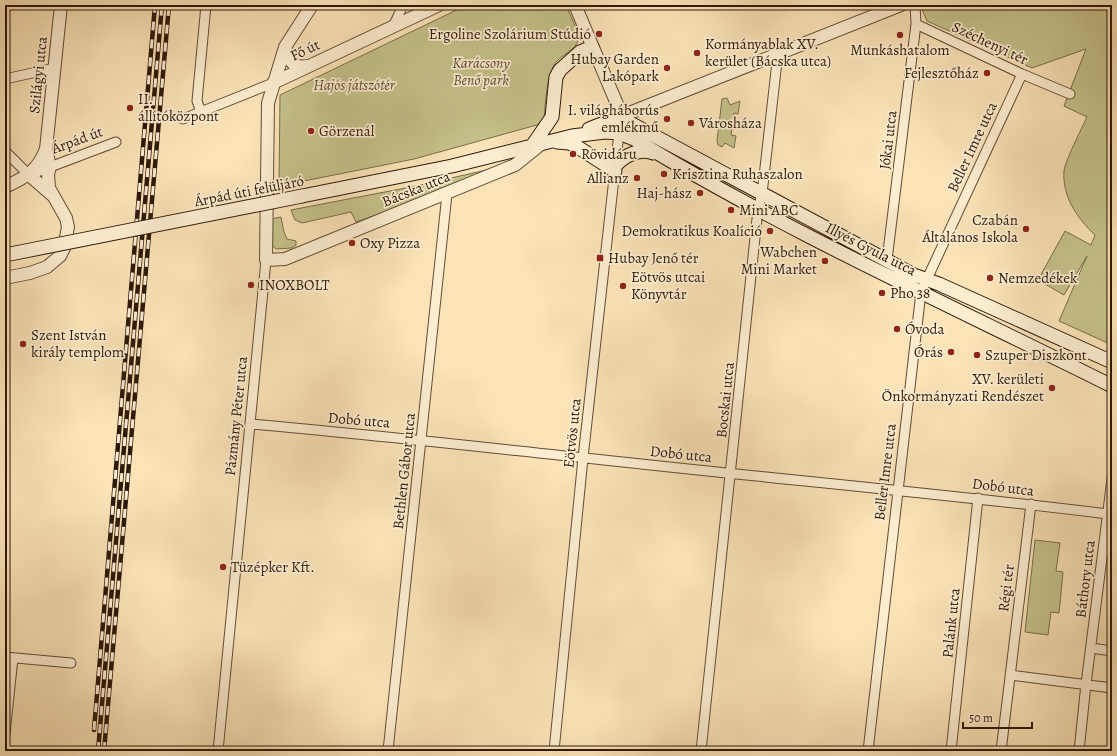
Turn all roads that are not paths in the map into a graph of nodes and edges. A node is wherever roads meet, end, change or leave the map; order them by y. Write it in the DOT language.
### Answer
graph roads {
  1 [pos="61,5"];
  2 [pos="206,5"];
  3 [pos="312,5"];
  4 [pos="403,5"];
  5 [pos="439,5"];
  6 [pos="575,5"];
  7 [pos="901,5"];
  8 [pos="915,5"];
  9 [pos="916,24"];
  10 [pos="393,27"];
  11 [pos="285,47"];
  12 [pos="592,47"];
  13 [pos="778,53"];
  14 [pos="309,66"];
  15 [pos="54,68"];
  16 [pos="1022,74"];
  17 [pos="5,79"];
  18 [pos="273,83"];
  19 [pos="1070,94"];
  20 [pos="201,112"];
  21 [pos="619,117"];
  22 [pos="183,119"];
  23 [pos="620,133"];
  24 [pos="572,136"];
  25 [pos="116,142"];
  26 [pos="541,144"];
  27 [pos="46,149"];
  28 [pos="5,151"];
  29 [pos="662,156"];
  30 [pos="50,167"];
  31 [pos="615,168"];
  32 [pos="29,175"];
  33 [pos="5,187"];
  34 [pos="447,194"];
  35 [pos="762,194"];
  36 [pos="53,196"];
  37 [pos="758,209"];
  38 [pos="5,255"];
  39 [pos="266,260"];
  40 [pos="887,260"];
  41 [pos="5,278"];
  42 [pos="926,279"];
  43 [pos="921,292"];
  44 [pos="1112,362"];
  45 [pos="1112,386"];
  46 [pos="251,424"];
  47 [pos="421,440"];
  48 [pos="583,458"];
  49 [pos="731,474"];
  50 [pos="1112,479"];
  51 [pos="897,490"];
  52 [pos="978,498"];
  53 [pos="1031,504"];
  54 [pos="1108,514"];
  55 [pos="1091,648"];
  56 [pos="1112,651"];
  57 [pos="9,657"];
  58 [pos="71,663"];
  59 [pos="1010,675"];
  60 [pos="1086,684"];
  61 [pos="1112,688"];
  62 [pos="5,734"];
  63 [pos="218,751"];
  64 [pos="388,751"];
  65 [pos="554,751"];
  66 [pos="701,751"];
  67 [pos="868,751"];
  68 [pos="952,751"];
  69 [pos="1001,751"];
  70 [pos="1079,751"];
  1 -- 15 [label="street, Szilágyi utca"];
  2 -- 20 [label="street"];
  3 -- 11 [label="street, Pázmány Péter utca"];
  4 -- 10 [label="street"];
  5 -- 10 [label="street, Fő út"];
  6 -- 12 [label="street"];
  7 -- 13 [label="street, Bácska utca"];
  8 -- 9 [label="street"];
  9 -- 16 [label="street, Széchenyi tér"];
  9 -- 40 [label="street, Jókai utca"];
  10 -- 14 [label="street, Fő út"];
  11 -- 14 [label="street"];
  11 -- 18 [label="street, Pázmány Péter utca"];
  12 -- 21 [label="street"];
  12 -- 26 [label="main road"];
  13 -- 21 [label="street, Bácska utca"];
  13 -- 35 [label="street, Bocskai utca"];
  14 -- 18 [label="street, Fő út"];
  15 -- 17 [label="street"];
  15 -- 27 [label="street, Szilágyi utca"];
  16 -- 19 [label="street, Széchenyi tér"];
  16 -- 42 [label="street, Beller Imre utca"];
  18 -- 20 [label="street, Fő út"];
  18 -- 39 [label="street, Pázmány Péter utca"];
  20 -- 22 [label="street, Fő út"];
  21 -- 23 [label="street, Eötvös utca"];
  21 -- 24 [label="main road, Bácska utca"];
  21 -- 35 [label="main road, Illyés Gyula utca"];
  23 -- 24 [label="main road, Bácska utca"];
  23 -- 29 [label="main road, Illyés Gyula utca"];
  23 -- 31 [label="street, Eötvös utca"];
  24 -- 26 [label="main road, Bácska utca"];
  25 -- 30 [label="street, Árpád út"];
  26 -- 31 [label="main road"];
  26 -- 34 [label="street, Bácska utca"];
  26 -- 38 [label="main road, Árpád úti felüljáró, bridge"];
  27 -- 30 [label="street, Szilágyi utca"];
  27 -- 32 [label="street, Szilágyi utca"];
  28 -- 32 [label="street"];
  29 -- 31 [label="main road"];
  29 -- 37 [label="main road, Illyés Gyula utca"];
  30 -- 32 [label="street, Árpád út"];
  30 -- 36 [label="street, Árpád út"];
  31 -- 48 [label="street, Eötvös utca"];
  32 -- 33 [label="street, Árpád út"];
  32 -- 36 [label="street, Árpád út"];
  34 -- 39 [label="street, Bácska utca"];
  34 -- 47 [label="street, Bethlen Gábor utca"];
  35 -- 37 [label="street, Bocskai utca"];
  35 -- 40 [label="main road, Illyés Gyula utca"];
  36 -- 41 [label="street, Árpád út"];
  37 -- 43 [label="main road, Illyés Gyula utca"];
  37 -- 49 [label="street, Bocskai utca"];
  39 -- 46 [label="street, Pázmány Péter utca"];
  40 -- 42 [label="main road, Illyés Gyula utca"];
  42 -- 43 [label="street, Beller Imre utca"];
  42 -- 44 [label="main road, Illyés Gyula utca"];
  43 -- 45 [label="main road, Illyés Gyula utca"];
  43 -- 51 [label="street, Beller Imre utca"];
  46 -- 47 [label="street, Dobó utca"];
  46 -- 63 [label="street, Pázmány Péter utca"];
  47 -- 48 [label="street, Dobó utca"];
  47 -- 64 [label="street, Bethlen Gábor utca"];
  48 -- 49 [label="street, Dobó utca"];
  48 -- 65 [label="street, Eötvös utca"];
  49 -- 51 [label="street, Dobó utca"];
  49 -- 66 [label="street, Bocskai utca"];
  50 -- 54 [label="street, Báthory utca"];
  51 -- 52 [label="street, Dobó utca"];
  51 -- 67 [label="street, Beller Imre utca"];
  52 -- 53 [label="street, Dobó utca"];
  52 -- 68 [label="street, Palánk utca"];
  53 -- 54 [label="street, Dobó utca"];
  53 -- 59 [label="street, Régi tér"];
  54 -- 55 [label="street, Báthory utca"];
  55 -- 56 [label="street"];
  55 -- 60 [label="street, Báthory utca"];
  57 -- 58 [label="street"];
  57 -- 62 [label="street"];
  59 -- 60 [label="street"];
  59 -- 69 [label="street, Régi tér"];
  60 -- 61 [label="street"];
  60 -- 70 [label="street, Báthory utca"];
}
